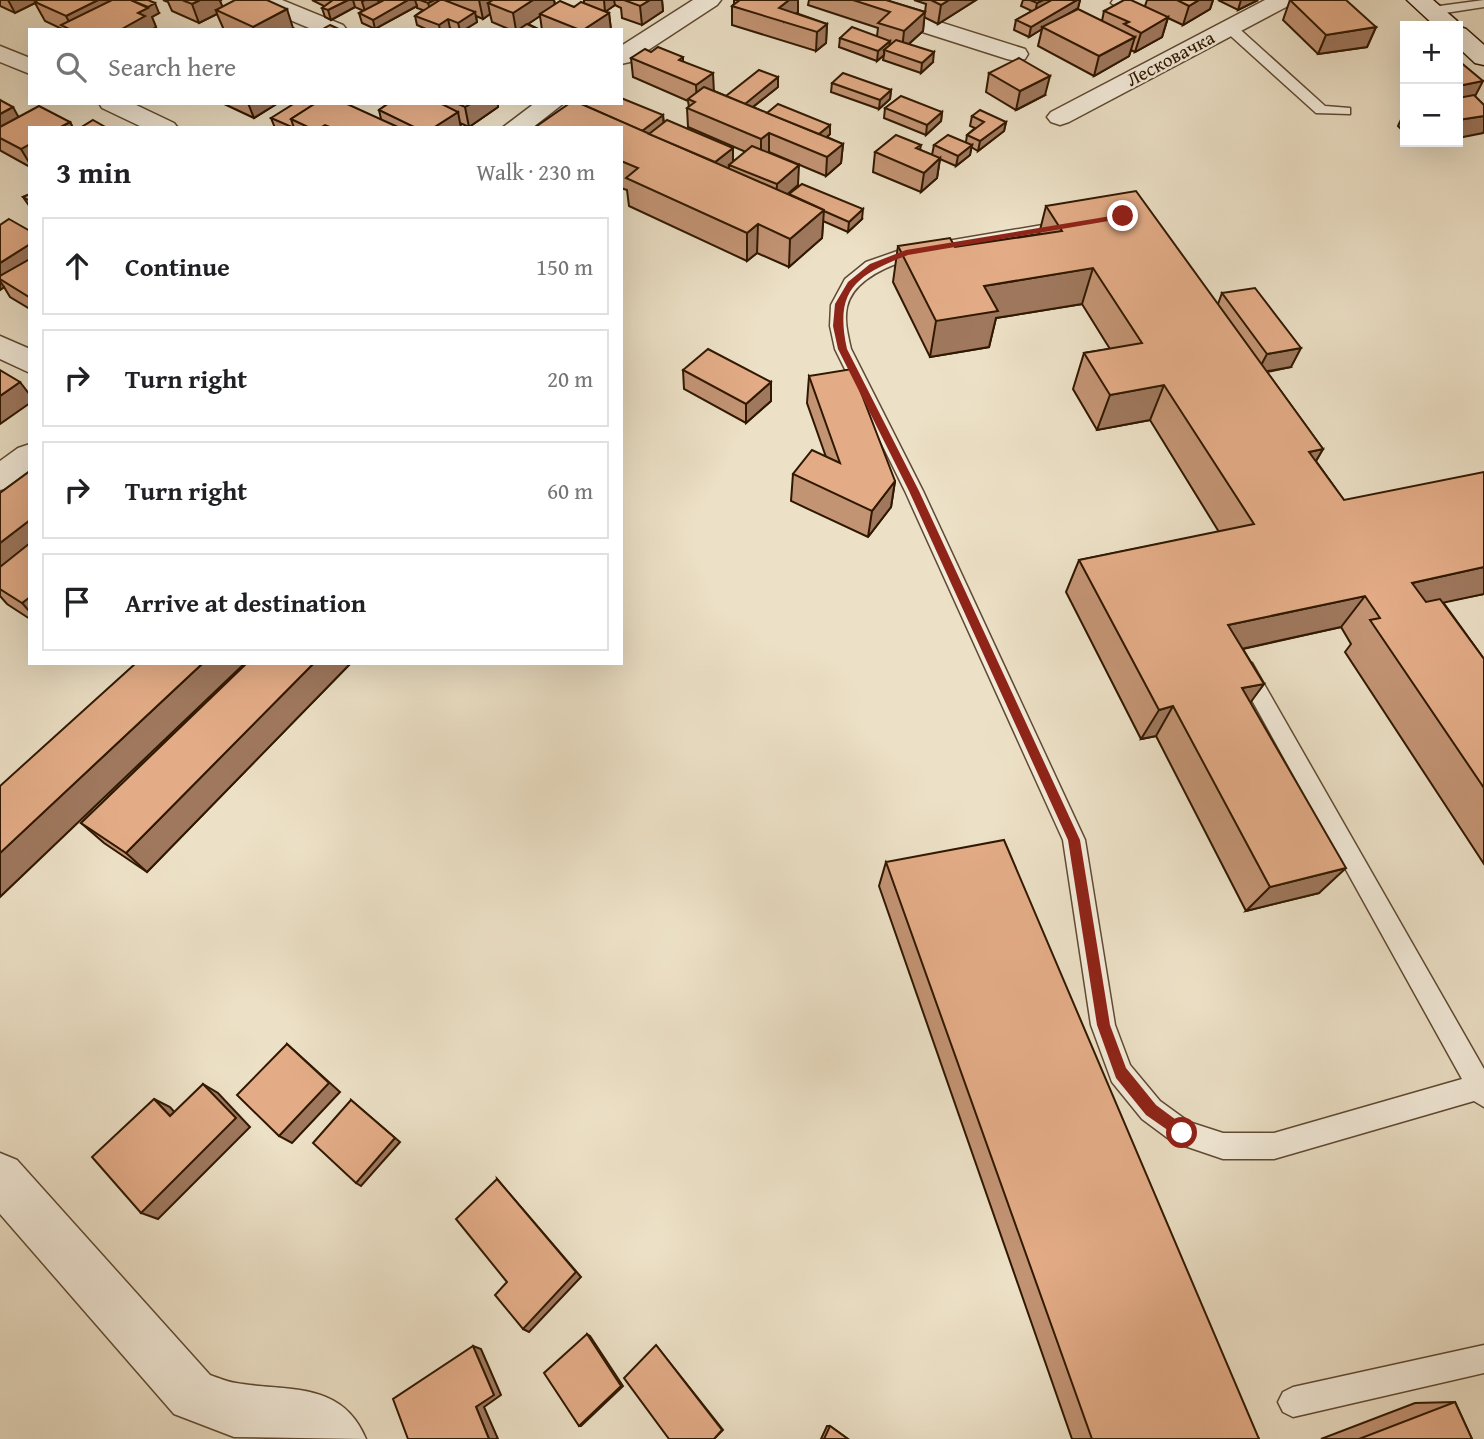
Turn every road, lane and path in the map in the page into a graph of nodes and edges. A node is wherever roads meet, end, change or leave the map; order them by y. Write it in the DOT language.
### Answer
graph roads {
  1 [pos="262,0"];
  2 [pos="709,0"];
  3 [pos="846,0"];
  4 [pos="1282,0"];
  5 [pos="1481,0"];
  6 [pos="1433,12"];
  7 [pos="1228,26"];
  8 [pos="330,28"];
  9 [pos="1463,39"];
  10 [pos="0,53"];
  11 [pos="1016,54"];
  12 [pos="623,56"];
  13 [pos="1484,58"];
  14 [pos="28,66"];
  15 [pos="115,105"];
  16 [pos="534,106"];
  17 [pos="1345,111"];
  18 [pos="1060,117"];
  19 [pos="161,126"];
  20 [pos="517,126"];
  21 [pos="1082,223"];
  22 [pos="0,346"];
  23 [pos="28,362"];
  24 [pos="28,457"];
  25 [pos="0,478"];
  26 [pos="1242,664"];
  27 [pos="1482,1088"];
  28 [pos="0,1177"];
  29 [pos="1484,1359"];
  30 [pos="1293,1402"];
  31 [pos="339,1439"];
  1 -- 8 [label="street"];
  2 -- 12 [label="street"];
  3 -- 11 [label="street"];
  4 -- 7 [label="street, Лесковачка"];
  5 -- 6 [label="lane"];
  7 -- 17 [label="lane"];
  7 -- 18 [label="street, Лесковачка"];
  9 -- 13 [label="street"];
  10 -- 14 [label="street"];
  15 -- 19 [label="street"];
  16 -- 20 [label="street"];
  21 -- 27 [label="lane"];
  22 -- 23 [label="street"];
  24 -- 25 [label="street"];
  26 -- 27 [label="lane"];
  28 -- 31 [label="street"];
  29 -- 30 [label="lane"];
}
